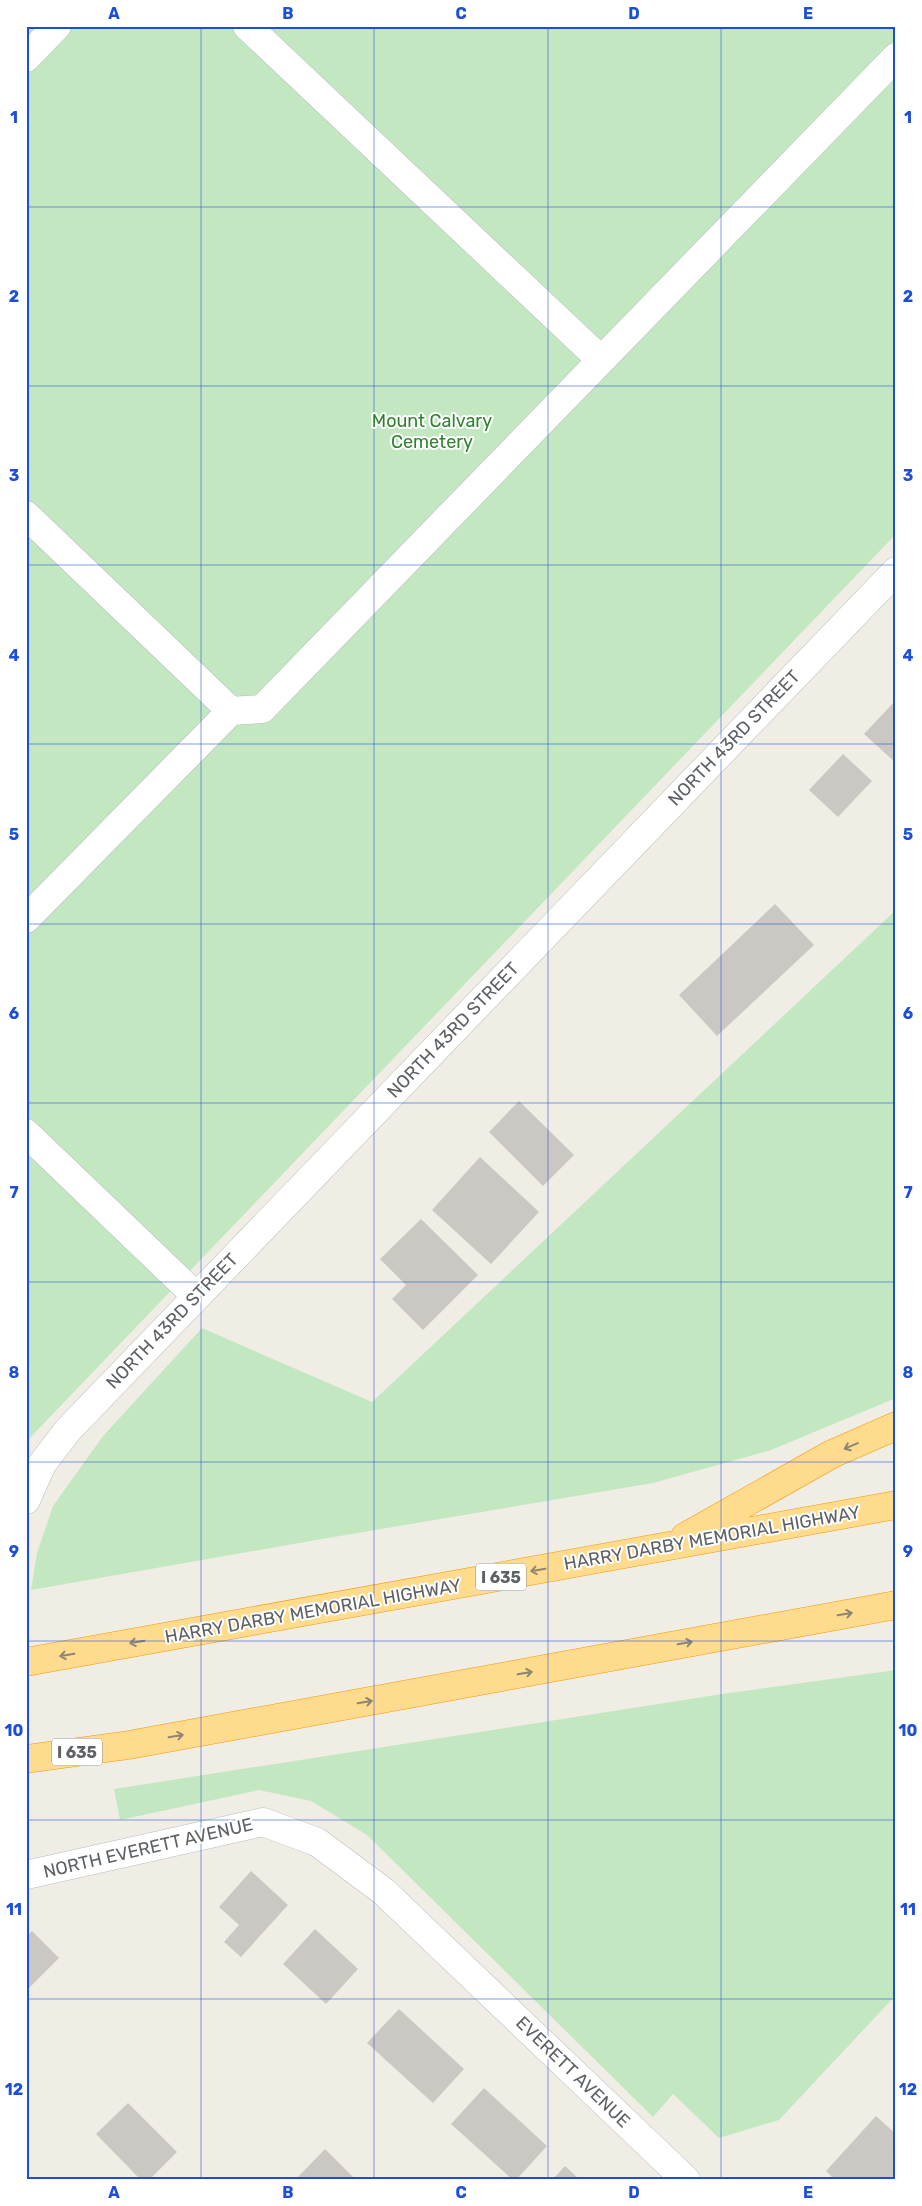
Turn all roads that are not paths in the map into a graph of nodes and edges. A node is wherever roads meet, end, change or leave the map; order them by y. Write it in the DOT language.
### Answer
graph roads {
  1 [pos="57,26"];
  2 [pos="247,26"];
  3 [pos="896,57"];
  4 [pos="26,58"];
  5 [pos="601,360"];
  6 [pos="26,515"];
  7 [pos="893,579"];
  8 [pos="231,711"];
  9 [pos="26,919"];
  10 [pos="26,1133"];
  11 [pos="196,1296"];
  12 [pos="896,1426"];
  13 [pos="26,1500"];
  14 [pos="896,1505"];
  15 [pos="666,1547"];
  16 [pos="896,1605"];
  17 [pos="26,1662"];
  18 [pos="26,1759"];
  19 [pos="26,1875"];
  20 [pos="460,1964"];
  21 [pos="686,2180"];
  1 -- 4 [label="street"];
  2 -- 5 [label="street"];
  3 -- 5 [label="street"];
  5 -- 8 [label="street"];
  6 -- 8 [label="street"];
  7 -- 11 [label="street, NORTH 43RD STREET"];
  8 -- 9 [label="street"];
  10 -- 11 [label="street"];
  11 -- 13 [label="street, NORTH 43RD STREET"];
  12 -- 15 [label="highway, one-way"];
  14 -- 15 [label="highway, HARRY DARBY MEMORIAL HIGHWAY / I 635"];
  15 -- 17 [label="highway, HARRY DARBY MEMORIAL HIGHWAY / I 635, one-way"];
  18 -- 16 [label="highway, I 635, one-way"];
  19 -- 20 [label="street, NORTH EVERETT AVENUE"];
  20 -- 21 [label="street, EVERETT AVENUE"];
}
